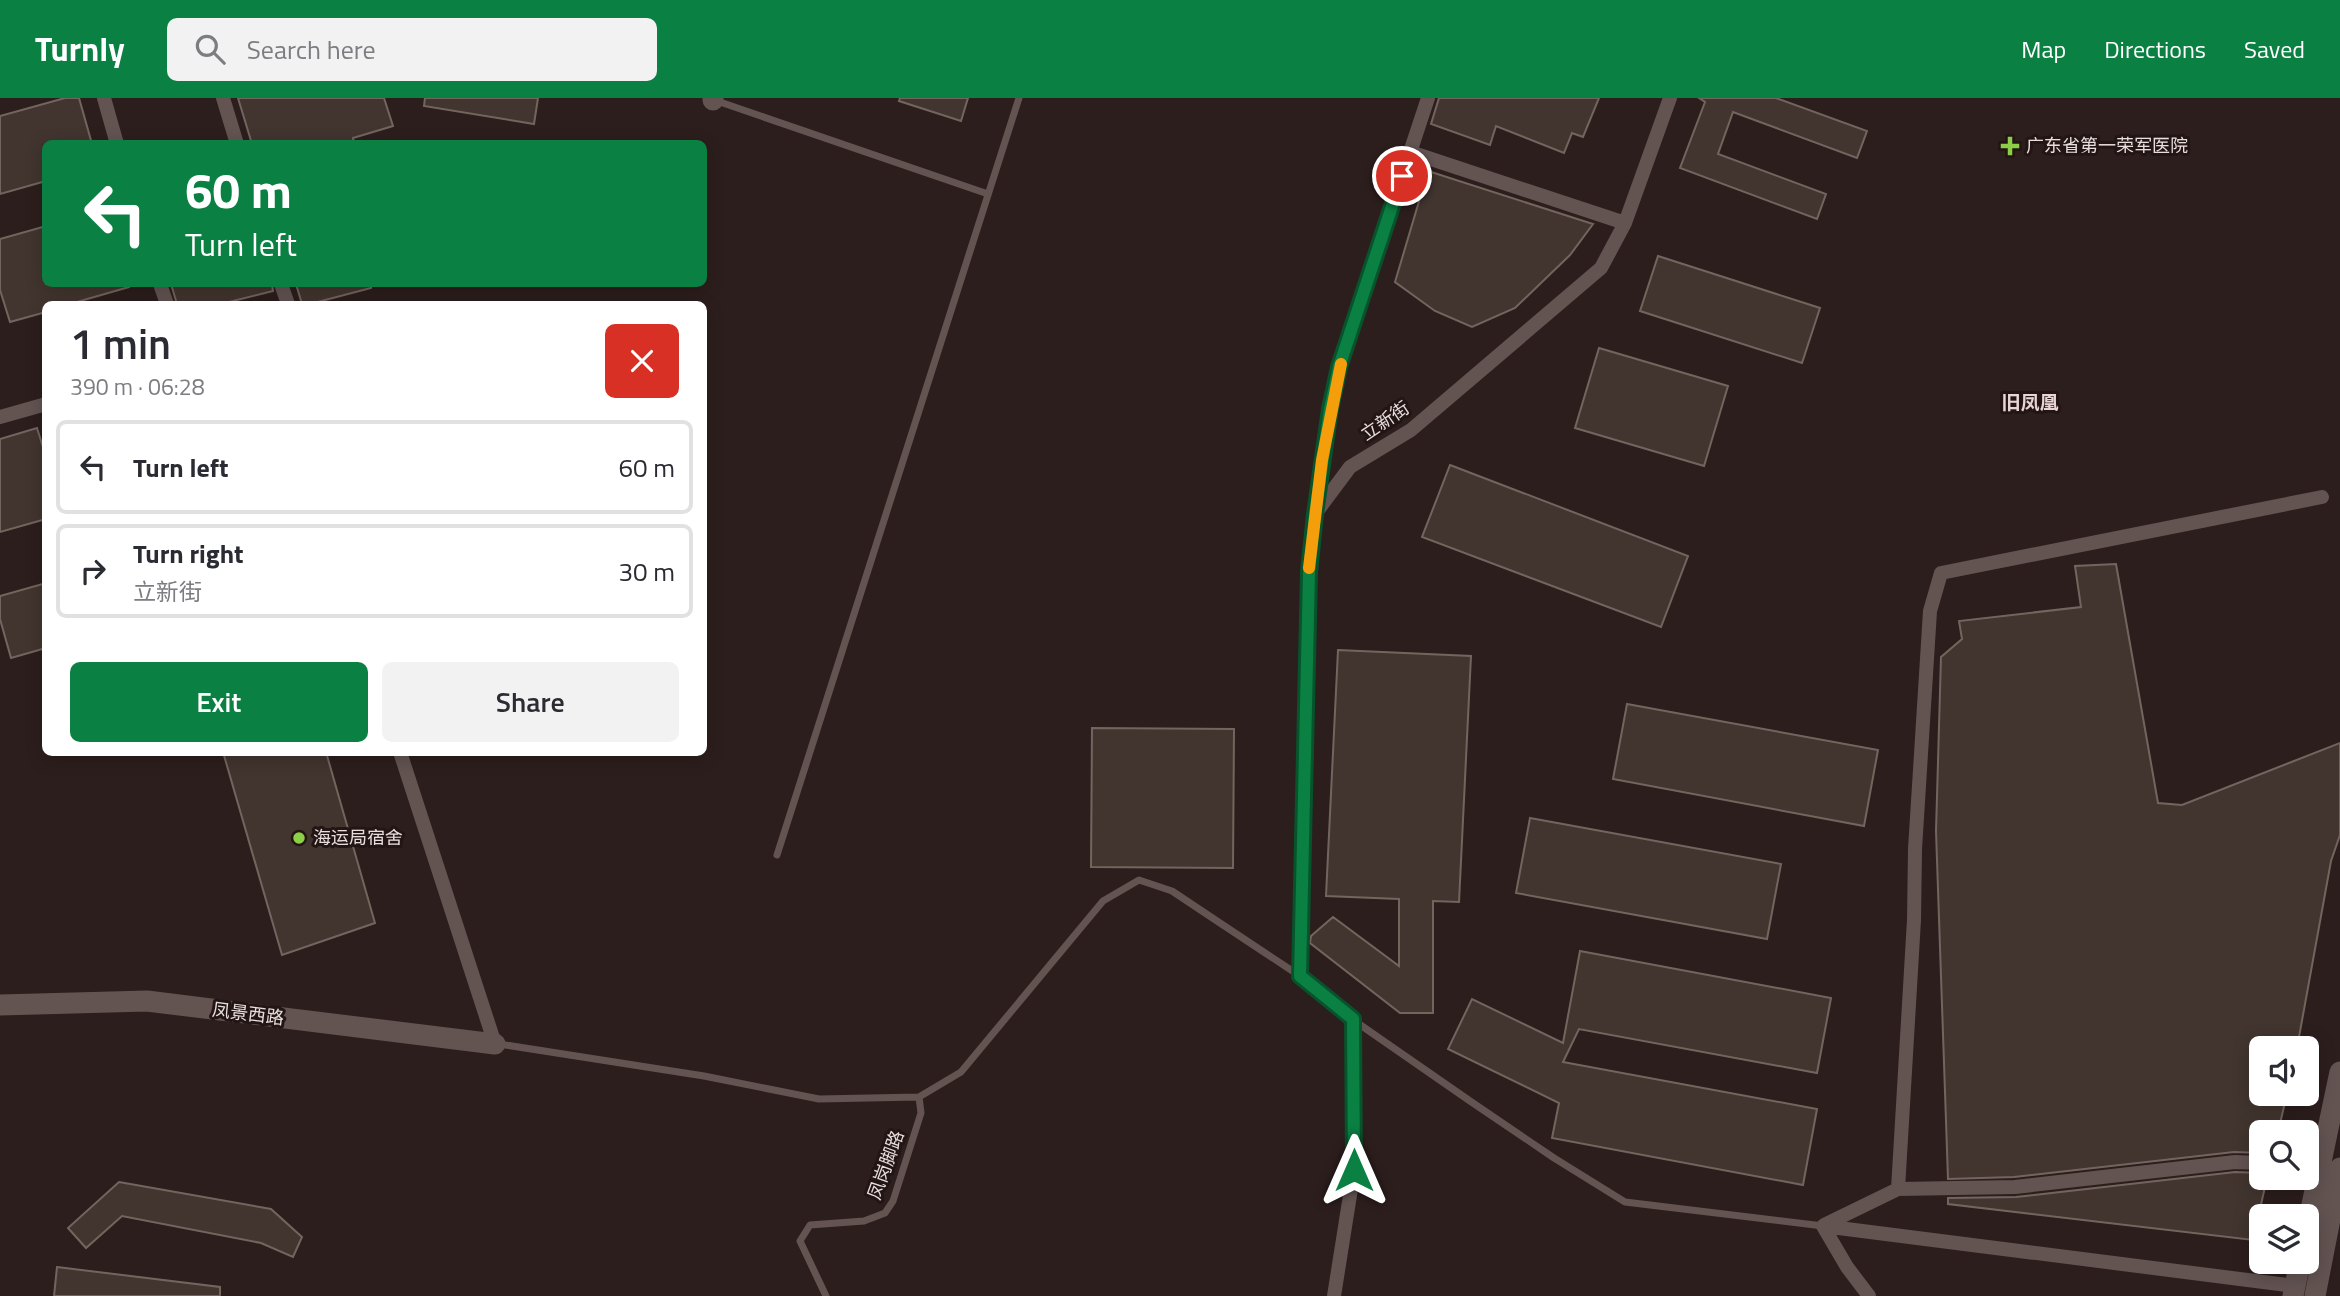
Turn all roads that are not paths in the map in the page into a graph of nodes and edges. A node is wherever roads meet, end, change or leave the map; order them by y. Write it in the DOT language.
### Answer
graph roads {
  1 [pos="104,98"];
  2 [pos="223,98"];
  3 [pos="1019,98"];
  4 [pos="1428,98"];
  5 [pos="1670,98"];
  6 [pos="713,99"];
  7 [pos="116,140"];
  8 [pos="236,140"];
  9 [pos="1410,152"];
  10 [pos="988,194"];
  11 [pos="1625,223"];
  12 [pos="42,405"];
  13 [pos="0,418"];
  14 [pos="2322,497"];
  15 [pos="1315,514"];
  16 [pos="401,756"];
  17 [pos="777,855"];
  18 [pos="1300,976"];
  19 [pos="0,1005"];
  20 [pos="1353,1019"];
  21 [pos="495,1044"];
  22 [pos="2340,1072"];
  23 [pos="919,1097"];
  24 [pos="2249,1163"];
  25 [pos="2323,1165"];
  26 [pos="1898,1189"];
  27 [pos="2313,1204"];
  28 [pos="1823,1226"];
  29 [pos="2294,1291"];
  30 [pos="826,1296"];
  31 [pos="1334,1296"];
  32 [pos="1869,1296"];
  33 [pos="2315,1296"];
  1 -- 7 [label="street"];
  2 -- 8 [label="street"];
  3 -- 10 [label="lane"];
  4 -- 9 [label="street"];
  5 -- 11 [label="street, 立新街"];
  6 -- 10 [label="lane"];
  9 -- 11 [label="street"];
  9 -- 15 [label="street"];
  10 -- 17 [label="lane"];
  11 -- 15 [label="street, 立新街"];
  12 -- 13 [label="street"];
  14 -- 26 [label="street"];
  15 -- 18 [label="street"];
  16 -- 21 [label="street"];
  18 -- 20 [label="lane"];
  18 -- 23 [label="lane"];
  19 -- 21 [label="street, 凤景西路"];
  20 -- 28 [label="lane"];
  20 -- 31 [label="street"];
  21 -- 23 [label="lane"];
  22 -- 25 [label="street"];
  23 -- 30 [label="lane, 凤岗脚路"];
  24 -- 26 [label="street"];
  25 -- 27 [label="street"];
  25 -- 33 [label="street"];
  26 -- 28 [label="street"];
  28 -- 29 [label="street"];
  28 -- 32 [label="street"];
}
